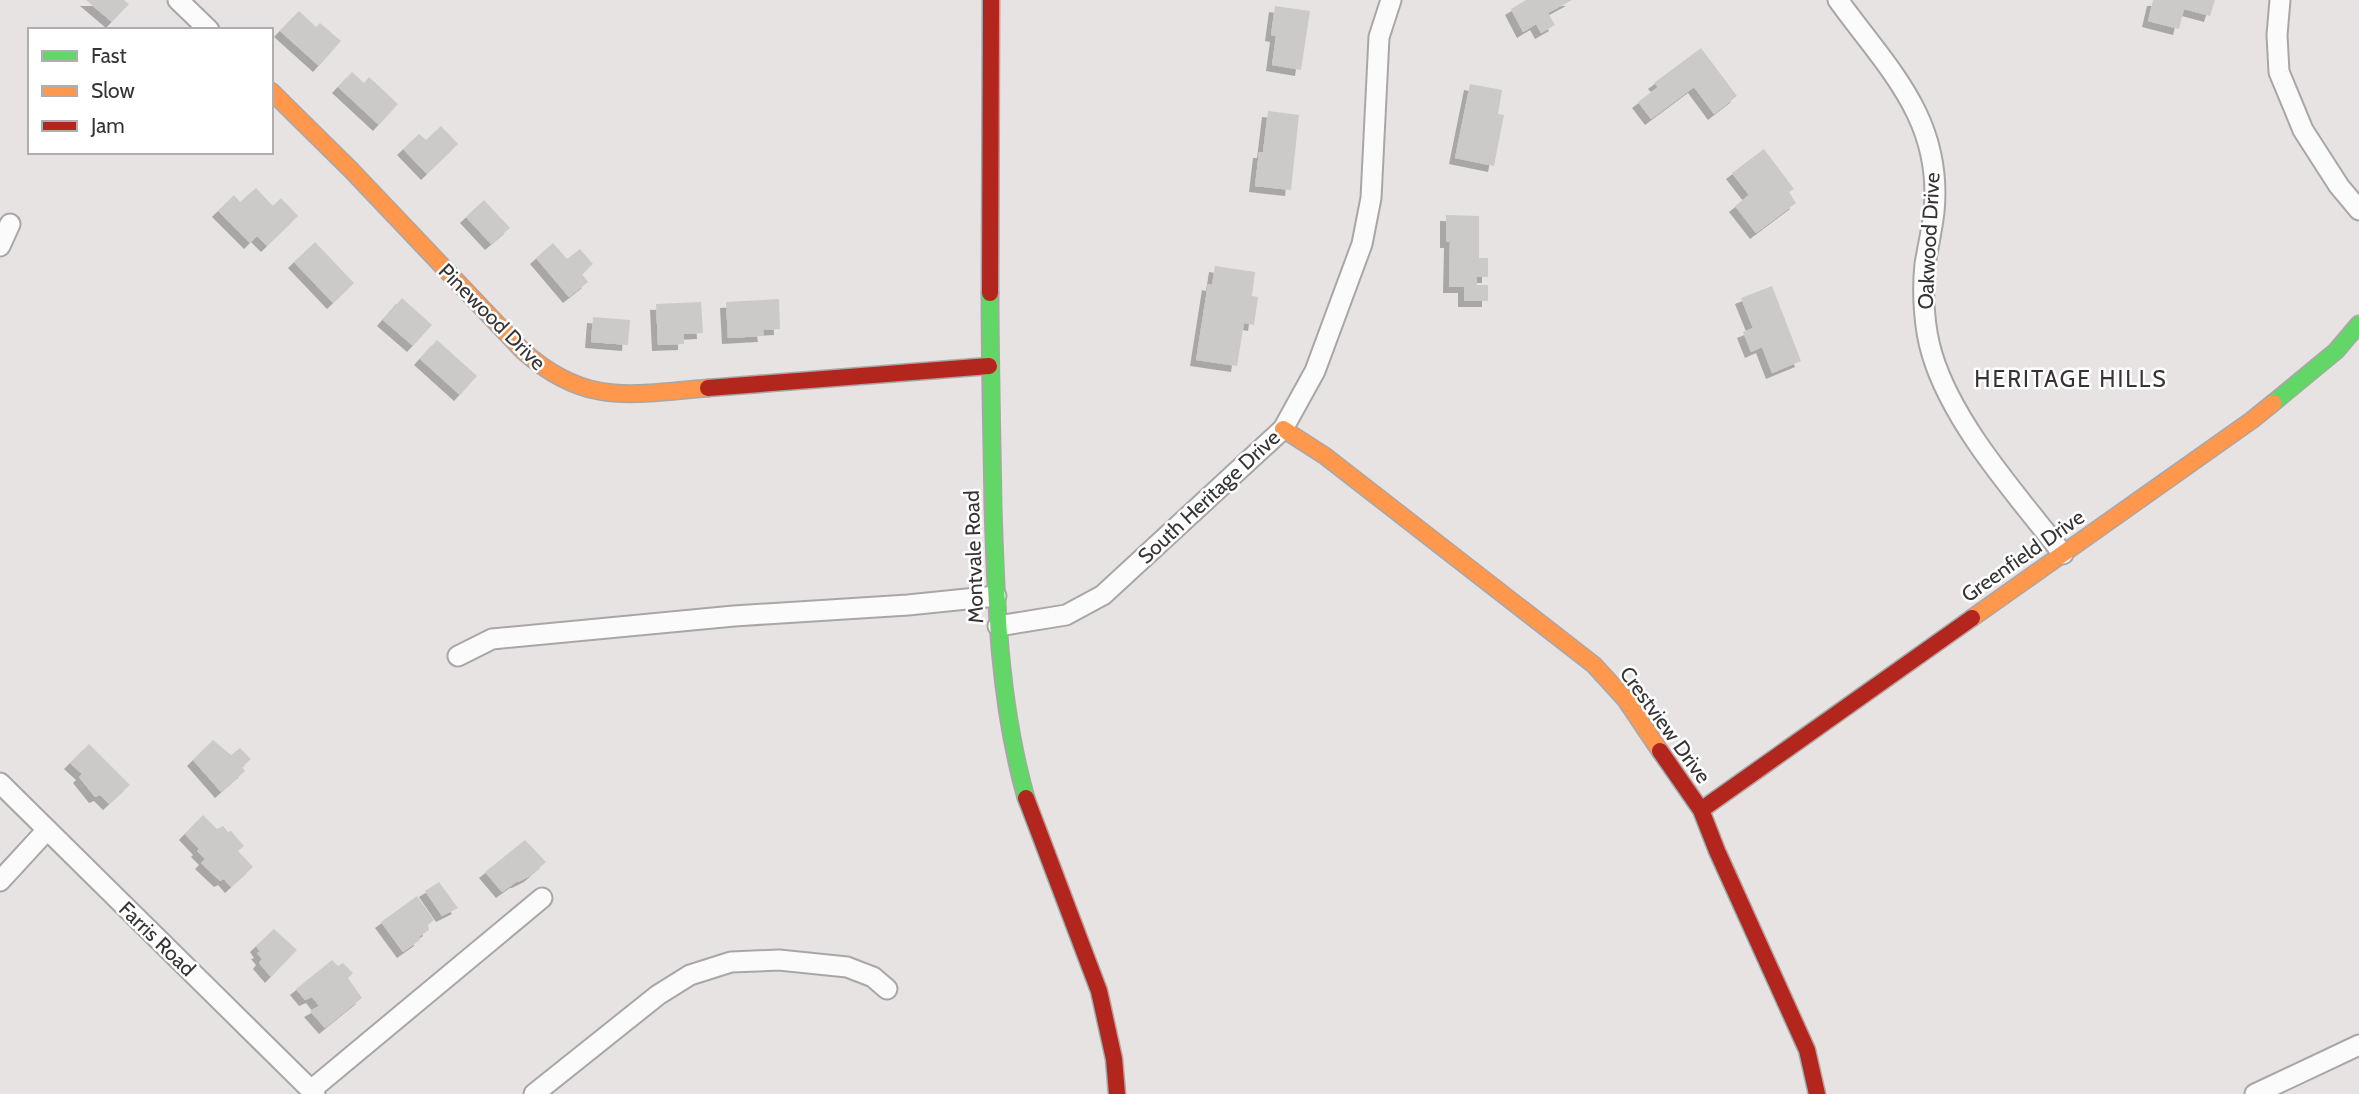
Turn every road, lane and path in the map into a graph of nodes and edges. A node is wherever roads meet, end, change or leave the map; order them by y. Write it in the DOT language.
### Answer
graph roads {
  1 [pos="178,0"];
  2 [pos="991,0"];
  3 [pos="1391,0"];
  4 [pos="1838,0"];
  5 [pos="2280,0"];
  6 [pos="207,28"];
  7 [pos="273,93"];
  8 [pos="2359,210"];
  9 [pos="10,224"];
  10 [pos="0,247"];
  11 [pos="2359,324"];
  12 [pos="989,366"];
  13 [pos="1283,429"];
  14 [pos="2063,554"];
  15 [pos="996,596"];
  16 [pos="998,626"];
  17 [pos="458,656"];
  18 [pos="0,783"];
  19 [pos="1701,810"];
  20 [pos="46,831"];
  21 [pos="0,881"];
  22 [pos="542,898"];
  23 [pos="887,989"];
  24 [pos="2359,1045"];
  25 [pos="313,1092"];
  26 [pos="534,1094"];
  27 [pos="1117,1094"];
  28 [pos="1817,1094"];
  29 [pos="2255,1094"];
  1 -- 6 [label="street"];
  2 -- 12 [label="street, Montvale Road"];
  3 -- 13 [label="street, South Heritage Drive"];
  4 -- 14 [label="street, Oakwood Drive"];
  5 -- 8 [label="street"];
  7 -- 12 [label="street, Pinewood Drive"];
  9 -- 10 [label="street"];
  11 -- 14 [label="street, Greenfield Drive"];
  12 -- 15 [label="street, Montvale Road"];
  13 -- 16 [label="street, South Heritage Drive"];
  13 -- 19 [label="street, Crestview Drive"];
  14 -- 19 [label="street, Greenfield Drive"];
  15 -- 16 [label="street, Montvale Road"];
  15 -- 17 [label="street"];
  16 -- 27 [label="street, Montvale Road"];
  18 -- 20 [label="street, Farris Road"];
  19 -- 28 [label="street, Crestview Drive"];
  20 -- 21 [label="street"];
  20 -- 25 [label="street, Farris Road"];
  22 -- 25 [label="street"];
  23 -- 26 [label="street"];
  24 -- 29 [label="street"];
}
